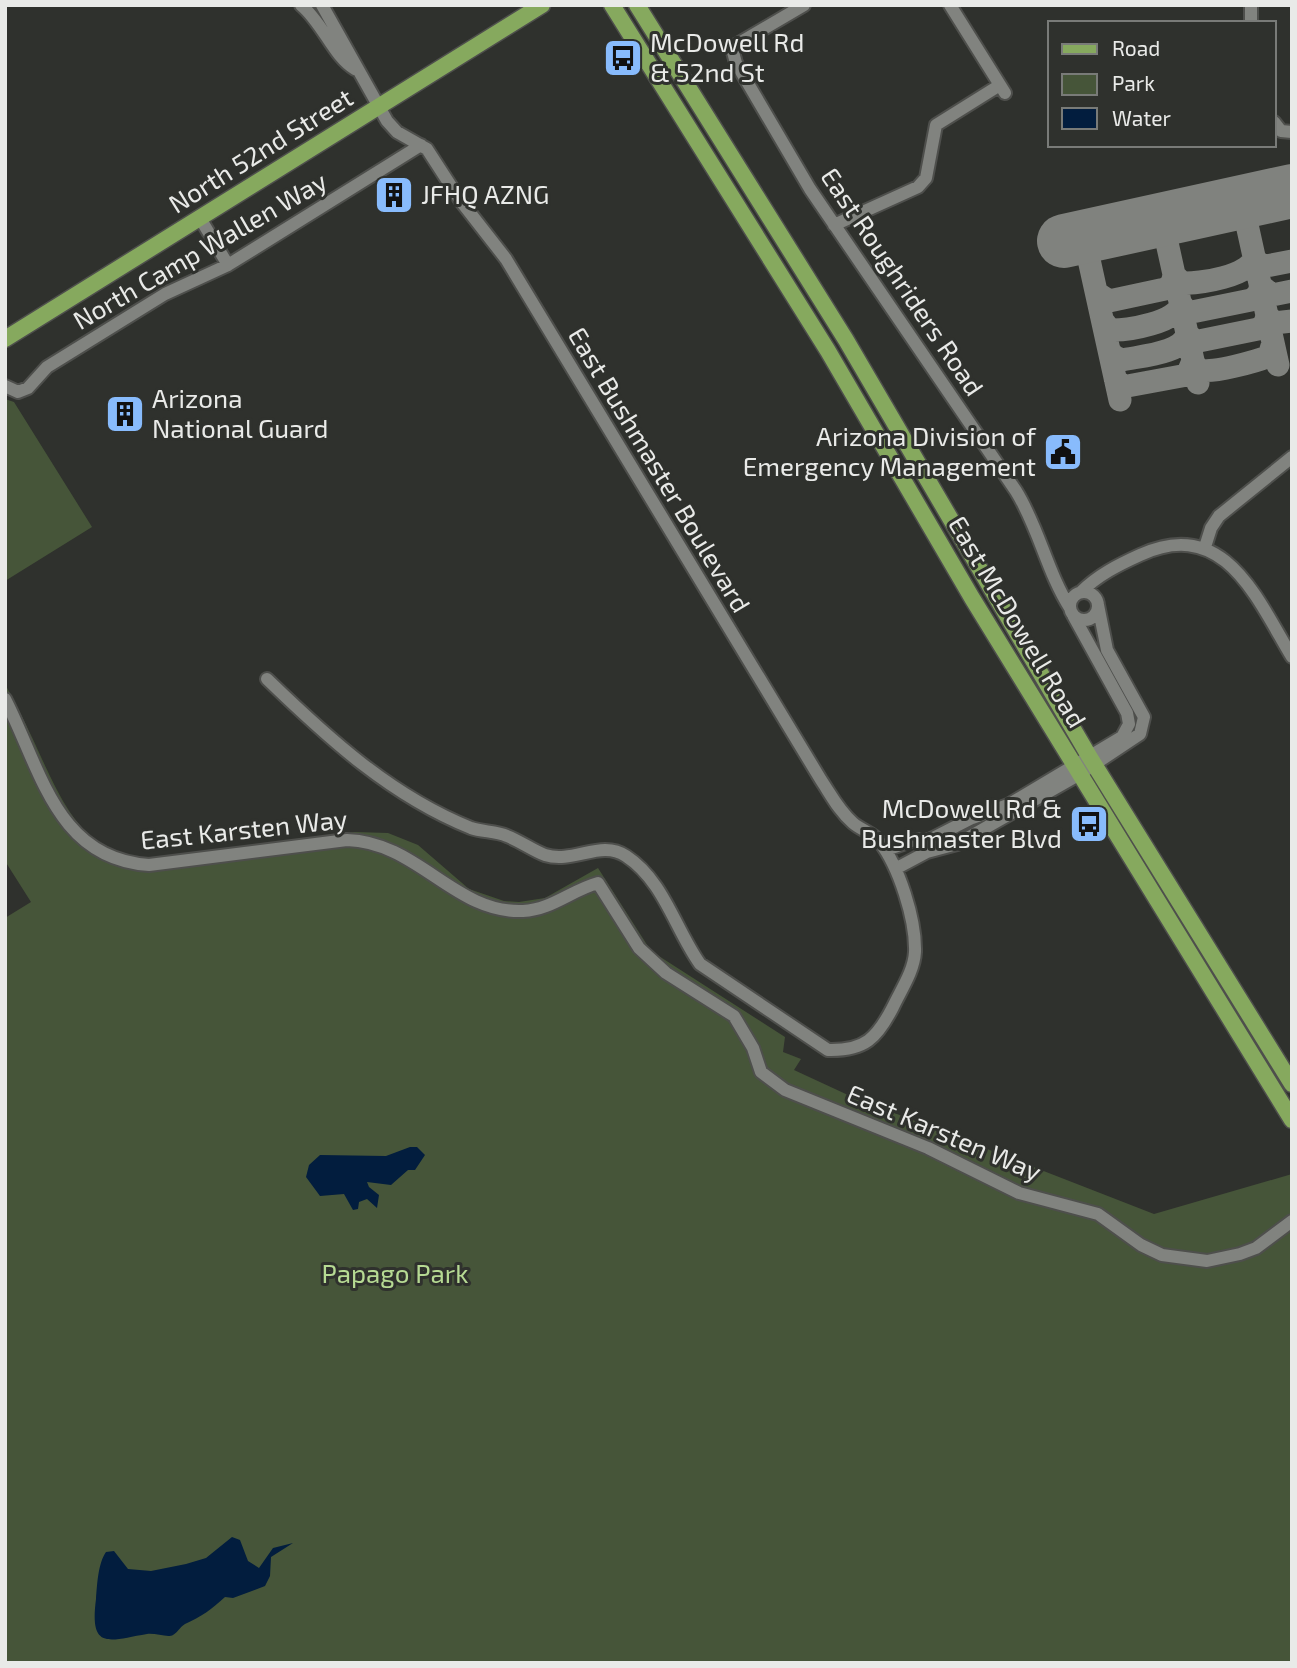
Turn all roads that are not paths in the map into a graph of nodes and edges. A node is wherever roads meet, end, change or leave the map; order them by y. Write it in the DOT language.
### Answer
graph roads {
  1 [pos="301,5"];
  2 [pos="322,5"];
  3 [pos="542,5"];
  4 [pos="612,5"];
  5 [pos="637,5"];
  6 [pos="804,5"];
  7 [pos="950,5"];
  8 [pos="355,69"];
  9 [pos="382,114"];
  10 [pos="1276,125"];
  11 [pos="1292,132"];
  12 [pos="421,145"];
  13 [pos="201,218"];
  14 [pos="834,225"];
  15 [pos="228,265"];
  16 [pos="5,339"];
  17 [pos="5,386"];
  18 [pos="1292,457"];
  19 [pos="1205,547"];
  20 [pos="1104,574"];
  21 [pos="1055,580"];
  22 [pos="1081,592"];
  23 [pos="1098,604"];
  24 [pos="1071,612"];
  25 [pos="1292,657"];
  26 [pos="267,679"];
  27 [pos="5,699"];
  28 [pos="1092,760"];
  29 [pos="1077,770"];
  30 [pos="886,850"];
  31 [pos="897,868"];
  32 [pos="1292,1084"];
  33 [pos="1292,1119"];
  34 [pos="1292,1221"];
  1 -- 8 [label="street"];
  2 -- 8 [label="street"];
  3 -- 9 [label="main road, North 52nd Street"];
  4 -- 29 [label="main road, East McDowell Road"];
  5 -- 28 [label="main road, East McDowell Road"];
  6 -- 14 [label="street, East Roughriders Road"];
  7 -- 14 [label="street"];
  8 -- 9 [label="street"];
  9 -- 12 [label="street, East Bushmaster Boulevard"];
  9 -- 13 [label="main road, North 52nd Street"];
  10 -- 11 [label="street"];
  12 -- 15 [label="street, North Camp Wallen Way"];
  12 -- 30 [label="street, East Bushmaster Boulevard"];
  13 -- 15 [label="street"];
  13 -- 16 [label="main road, North 52nd Street"];
  14 -- 21 [label="street, East Roughriders Road"];
  15 -- 17 [label="street, North Camp Wallen Way"];
  18 -- 19 [label="street"];
  19 -- 20 [label="street"];
  19 -- 25 [label="street"];
  20 -- 22 [label="street"];
  20 -- 23 [label="street"];
  21 -- 22 [label="street"];
  21 -- 24 [label="street, East Roughriders Road"];
  22 -- 23 [label="street"];
  22 -- 24 [label="street"];
  23 -- 24 [label="street"];
  23 -- 28 [label="street"];
  24 -- 28 [label="street"];
  26 -- 31 [label="street, East Bushmaster Boulevard"];
  27 -- 34 [label="street, East Karsten Way"];
  28 -- 29 [label="street"];
  28 -- 32 [label="main road, East McDowell Road"];
  29 -- 30 [label="street"];
  29 -- 31 [label="street"];
  29 -- 33 [label="main road, East McDowell Road"];
  30 -- 31 [label="street, East Bushmaster Boulevard"];
}
